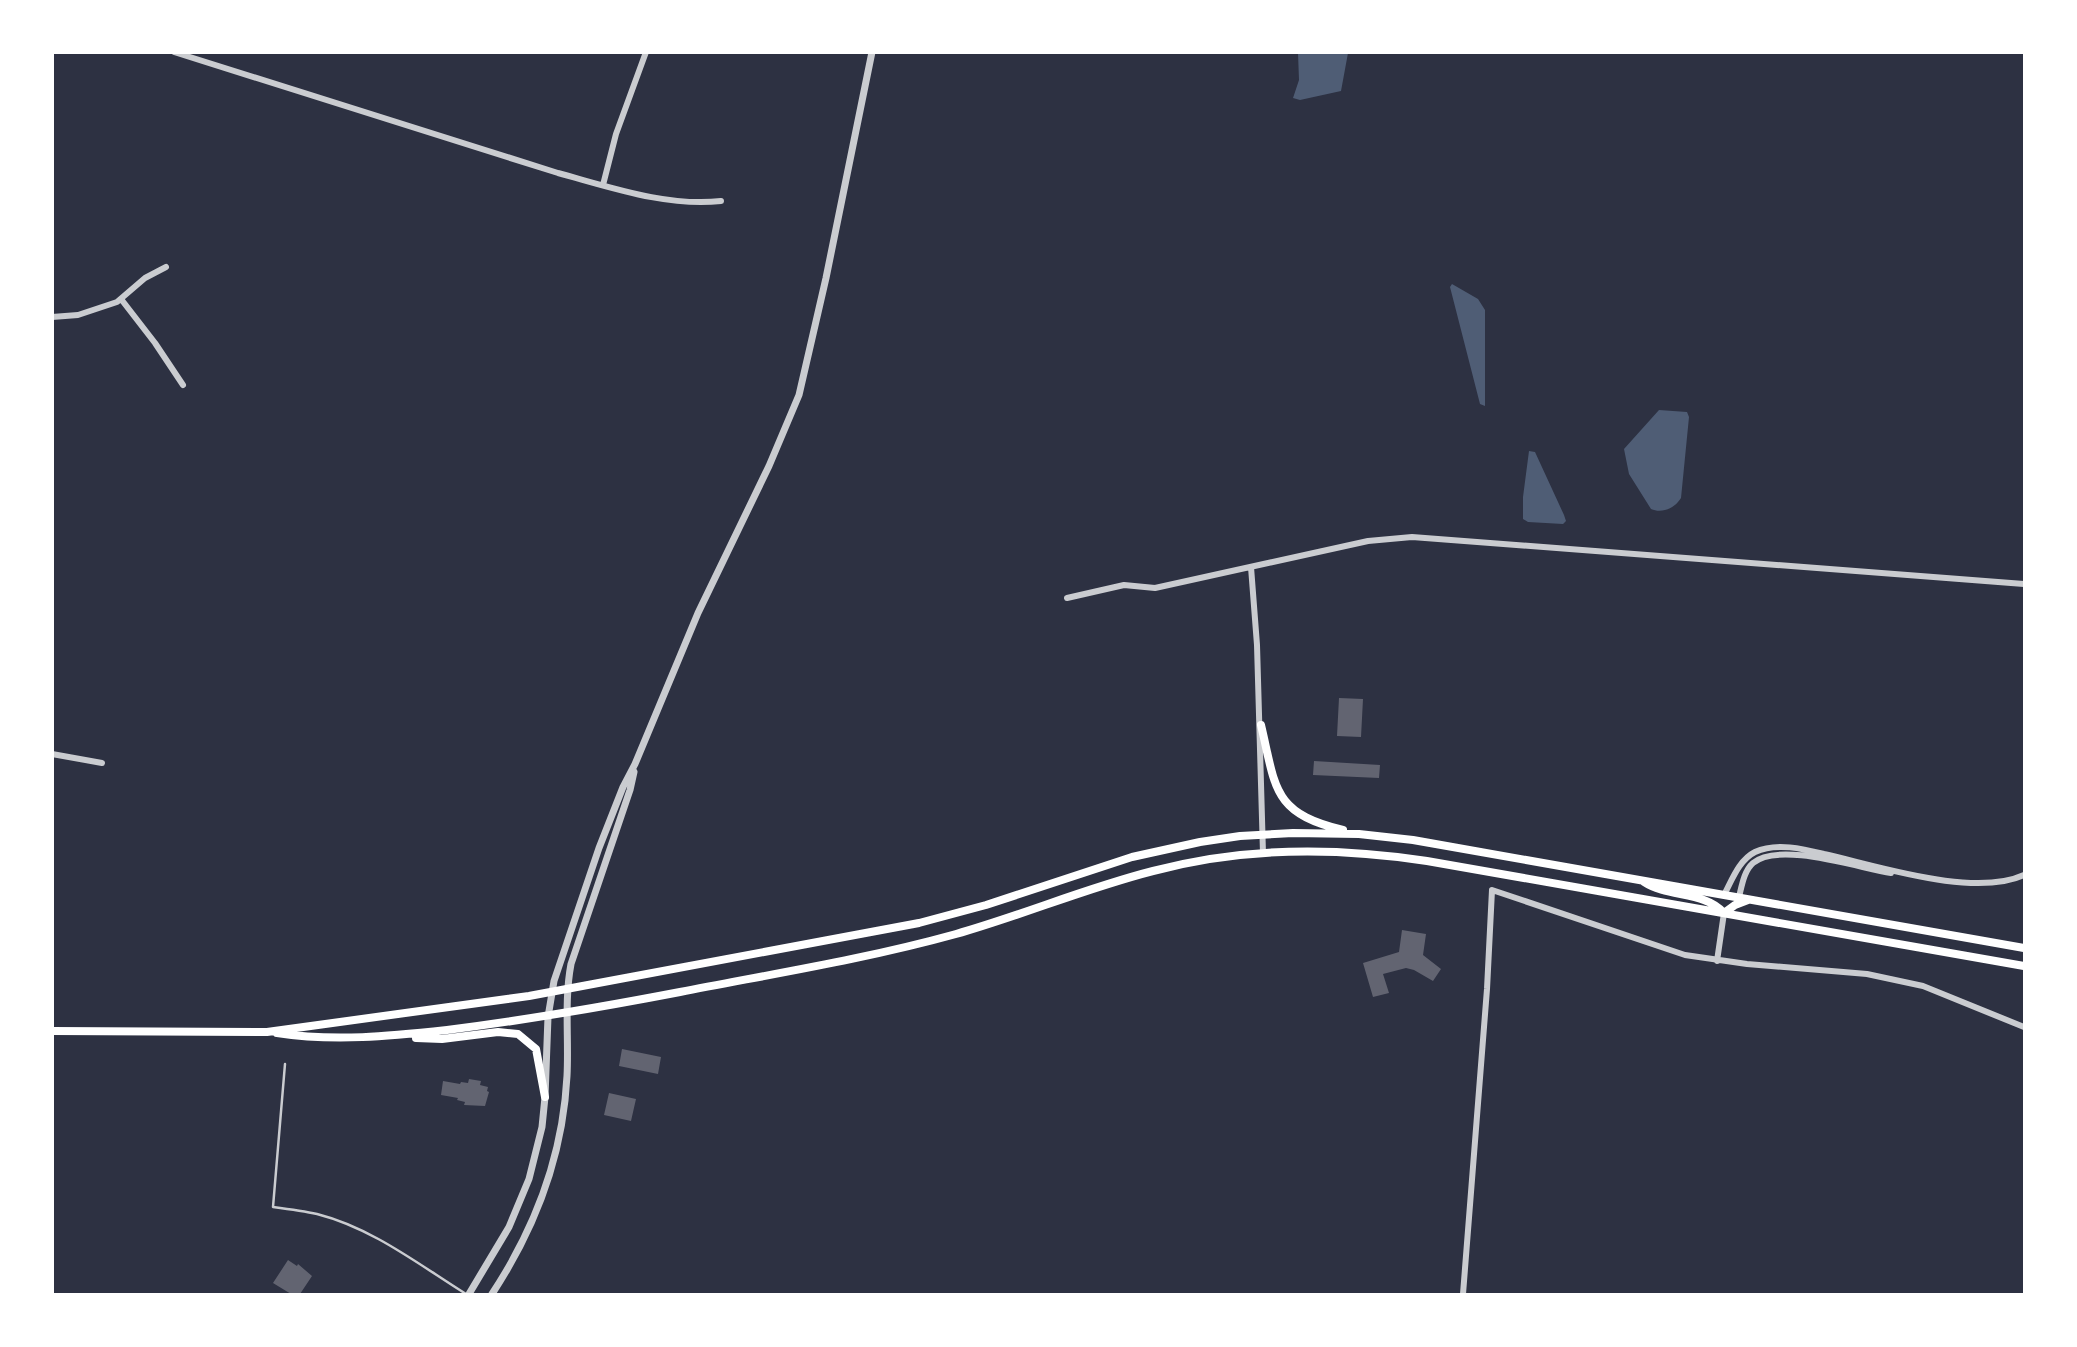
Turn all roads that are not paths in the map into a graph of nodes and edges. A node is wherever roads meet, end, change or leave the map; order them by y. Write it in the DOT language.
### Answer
graph roads {
  1 [pos="174,52"];
  2 [pos="646,52"];
  3 [pos="872,52"];
  4 [pos="603,185"];
  5 [pos="721,201"];
  6 [pos="166,267"];
  7 [pos="121,299"];
  8 [pos="52,317"];
  9 [pos="183,385"];
  10 [pos="1251,567"];
  11 [pos="2025,584"];
  12 [pos="1067,598"];
  13 [pos="1261,725"];
  14 [pos="52,754"];
  15 [pos="102,763"];
  16 [pos="635,764"];
  17 [pos="1262,834"];
  18 [pos="1359,834"];
  19 [pos="1263,853"];
  20 [pos="1904,873"];
  21 [pos="2025,875"];
  22 [pos="1639,880"];
  23 [pos="1724,895"];
  24 [pos="1739,897"];
  25 [pos="1751,899"];
  26 [pos="1724,913"];
  27 [pos="2025,947"];
  28 [pos="1717,961"];
  29 [pos="2025,966"];
  30 [pos="567,989"];
  31 [pos="551,993"];
  32 [pos="568,1013"];
  33 [pos="548,1017"];
  34 [pos="2025,1027"];
  35 [pos="52,1031"];
  36 [pos="267,1032"];
  37 [pos="388,1037"];
  38 [pos="285,1064"];
  39 [pos="545,1097"];
  40 [pos="467,1294"];
  41 [pos="492,1294"];
  42 [pos="1463,1294"];
  1 -- 4 [label="street"];
  2 -- 4 [label="street"];
  3 -- 16 [label="street"];
  4 -- 5 [label="street"];
  6 -- 7 [label="street"];
  7 -- 8 [label="street"];
  7 -- 9 [label="street"];
  10 -- 11 [label="street"];
  10 -- 12 [label="street"];
  10 -- 13 [label="street"];
  13 -- 17 [label="street"];
  13 -- 18 [label="main road"];
  14 -- 15 [label="street"];
  16 -- 30 [label="street"];
  16 -- 31 [label="street"];
  17 -- 18 [label="main road"];
  17 -- 19 [label="street"];
  17 -- 30 [label="main road"];
  18 -- 22 [label="main road"];
  19 -- 26 [label="main road"];
  19 -- 32 [label="main road"];
  20 -- 21 [label="street"];
  20 -- 23 [label="street"];
  20 -- 24 [label="street"];
  22 -- 23 [label="main road"];
  22 -- 26 [label="main road"];
  23 -- 24 [label="main road"];
  24 -- 25 [label="main road"];
  25 -- 26 [label="main road"];
  25 -- 27 [label="main road"];
  26 -- 28 [label="street"];
  26 -- 29 [label="main road"];
  28 -- 34 [label="street"];
  28 -- 42 [label="street"];
  30 -- 31 [label="main road"];
  30 -- 32 [label="street"];
  31 -- 33 [label="street"];
  31 -- 36 [label="main road"];
  32 -- 33 [label="main road"];
  32 -- 41 [label="street"];
  33 -- 37 [label="main road"];
  33 -- 39 [label="street"];
  35 -- 36 [label="main road"];
  36 -- 37 [label="main road"];
  37 -- 39 [label="main road"];
  38 -- 40 [label="lane"];
  39 -- 40 [label="street"];
}
